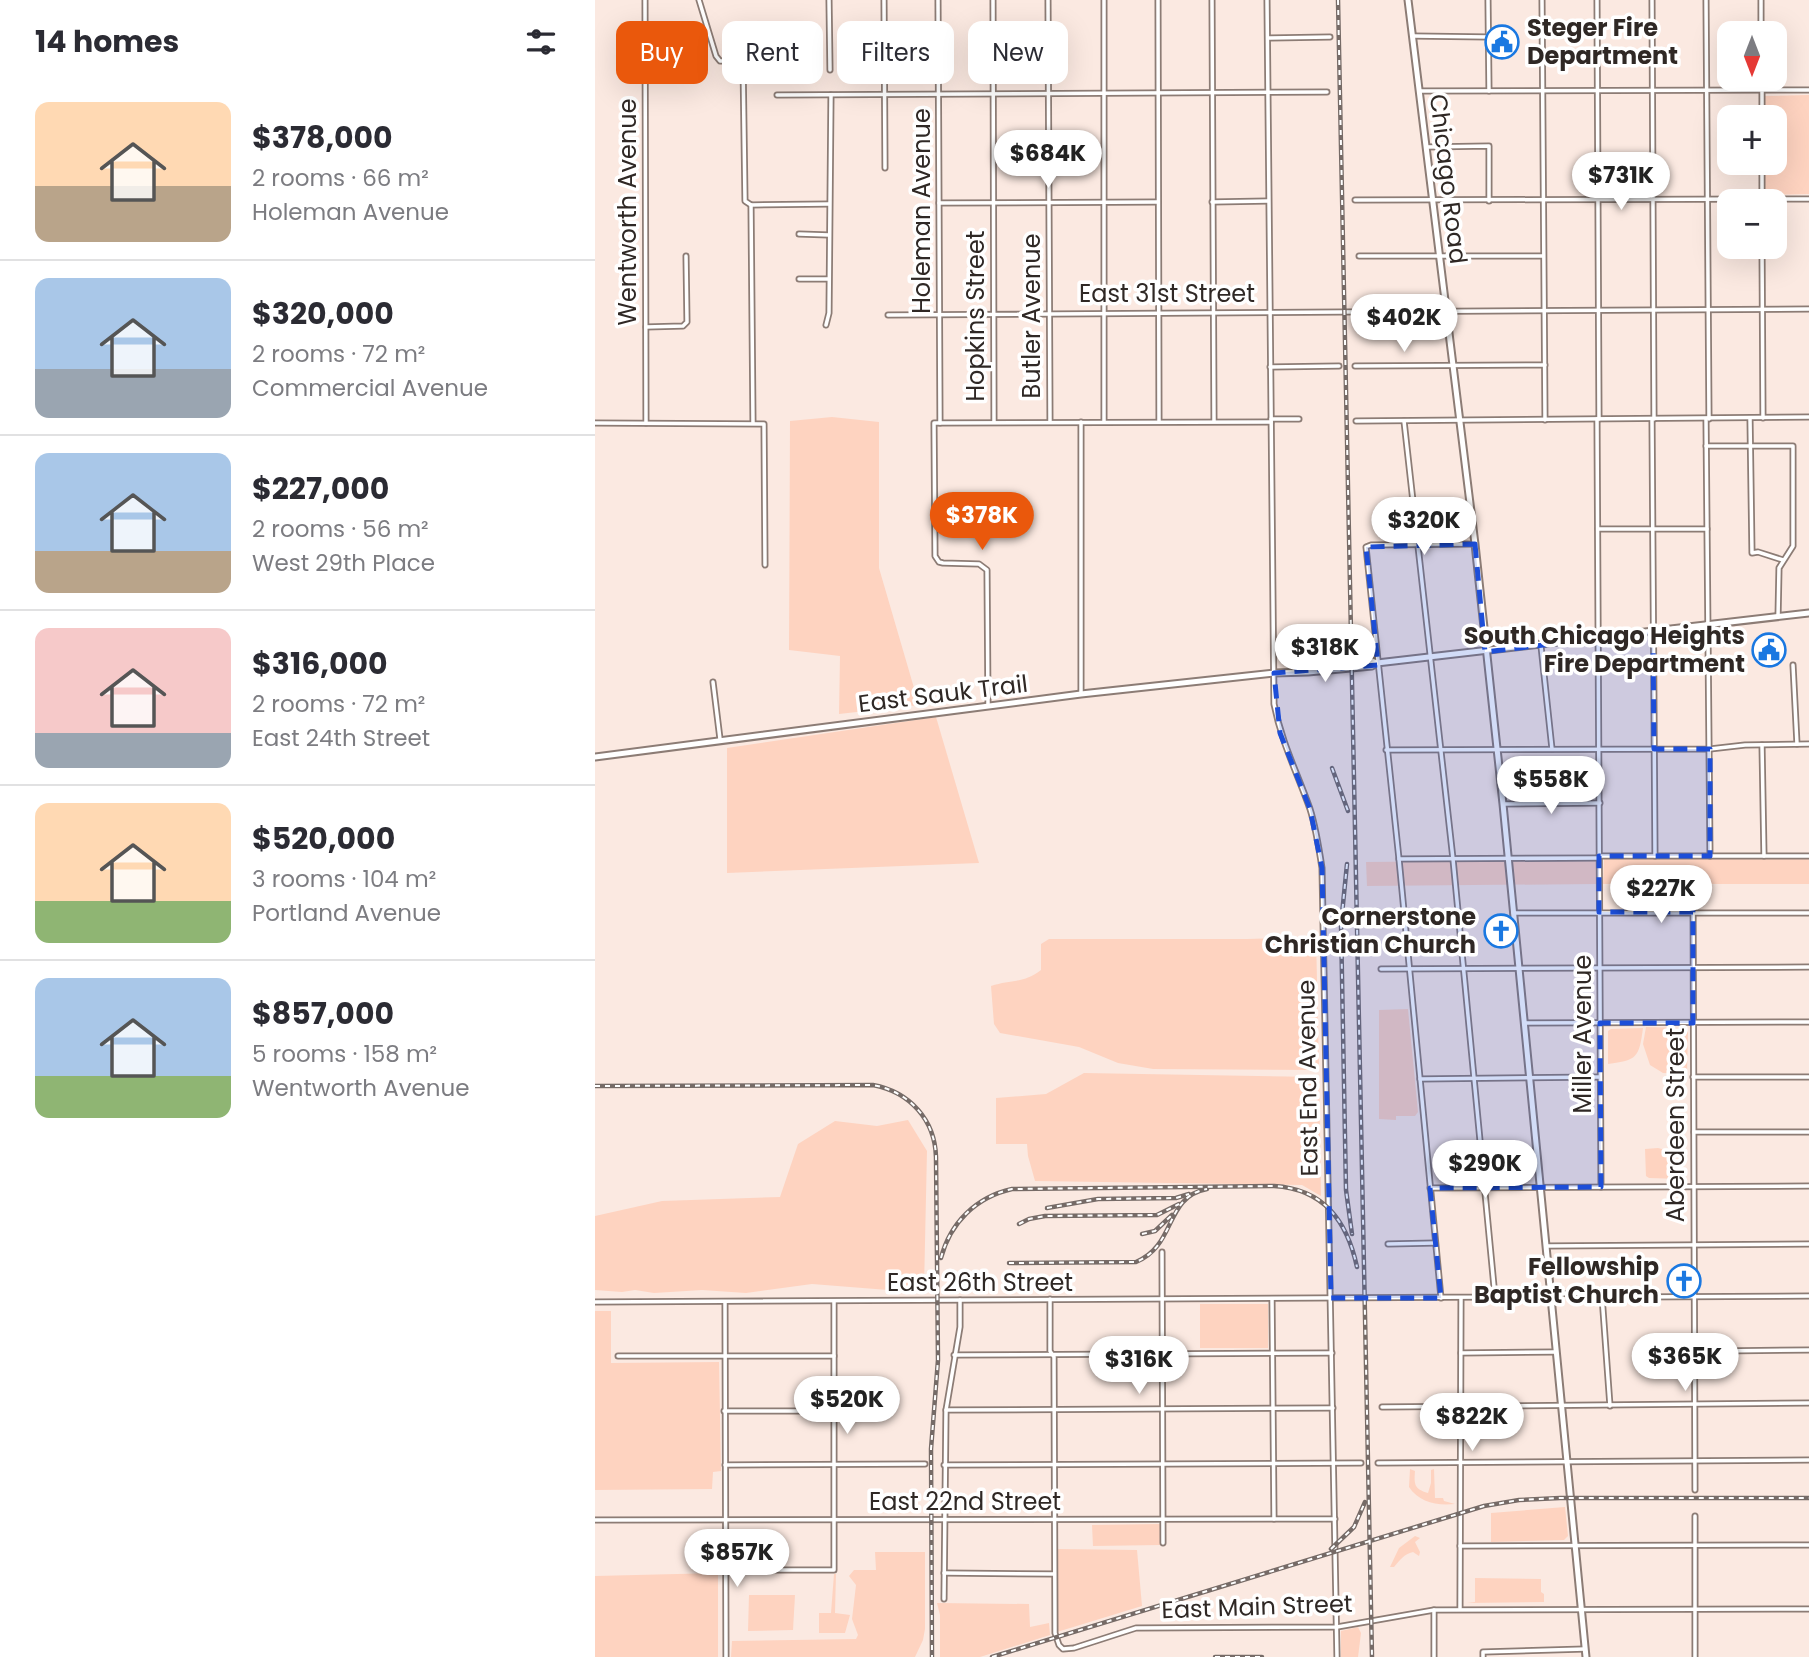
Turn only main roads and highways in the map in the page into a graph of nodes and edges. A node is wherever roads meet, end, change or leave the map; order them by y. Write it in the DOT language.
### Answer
graph roads {
  1 [pos="1408,0"];
  2 [pos="1809,613"];
  3 [pos="1485,652"];
  4 [pos="595,757"];
  5 [pos="1586,1657"];
  1 -- 3 [label="main road, Chicago Road"];
  2 -- 3 [label="main road, East Sauk Trail"];
  3 -- 4 [label="main road, East Sauk Trail"];
  3 -- 5 [label="main road, Chicago Road"];
}
